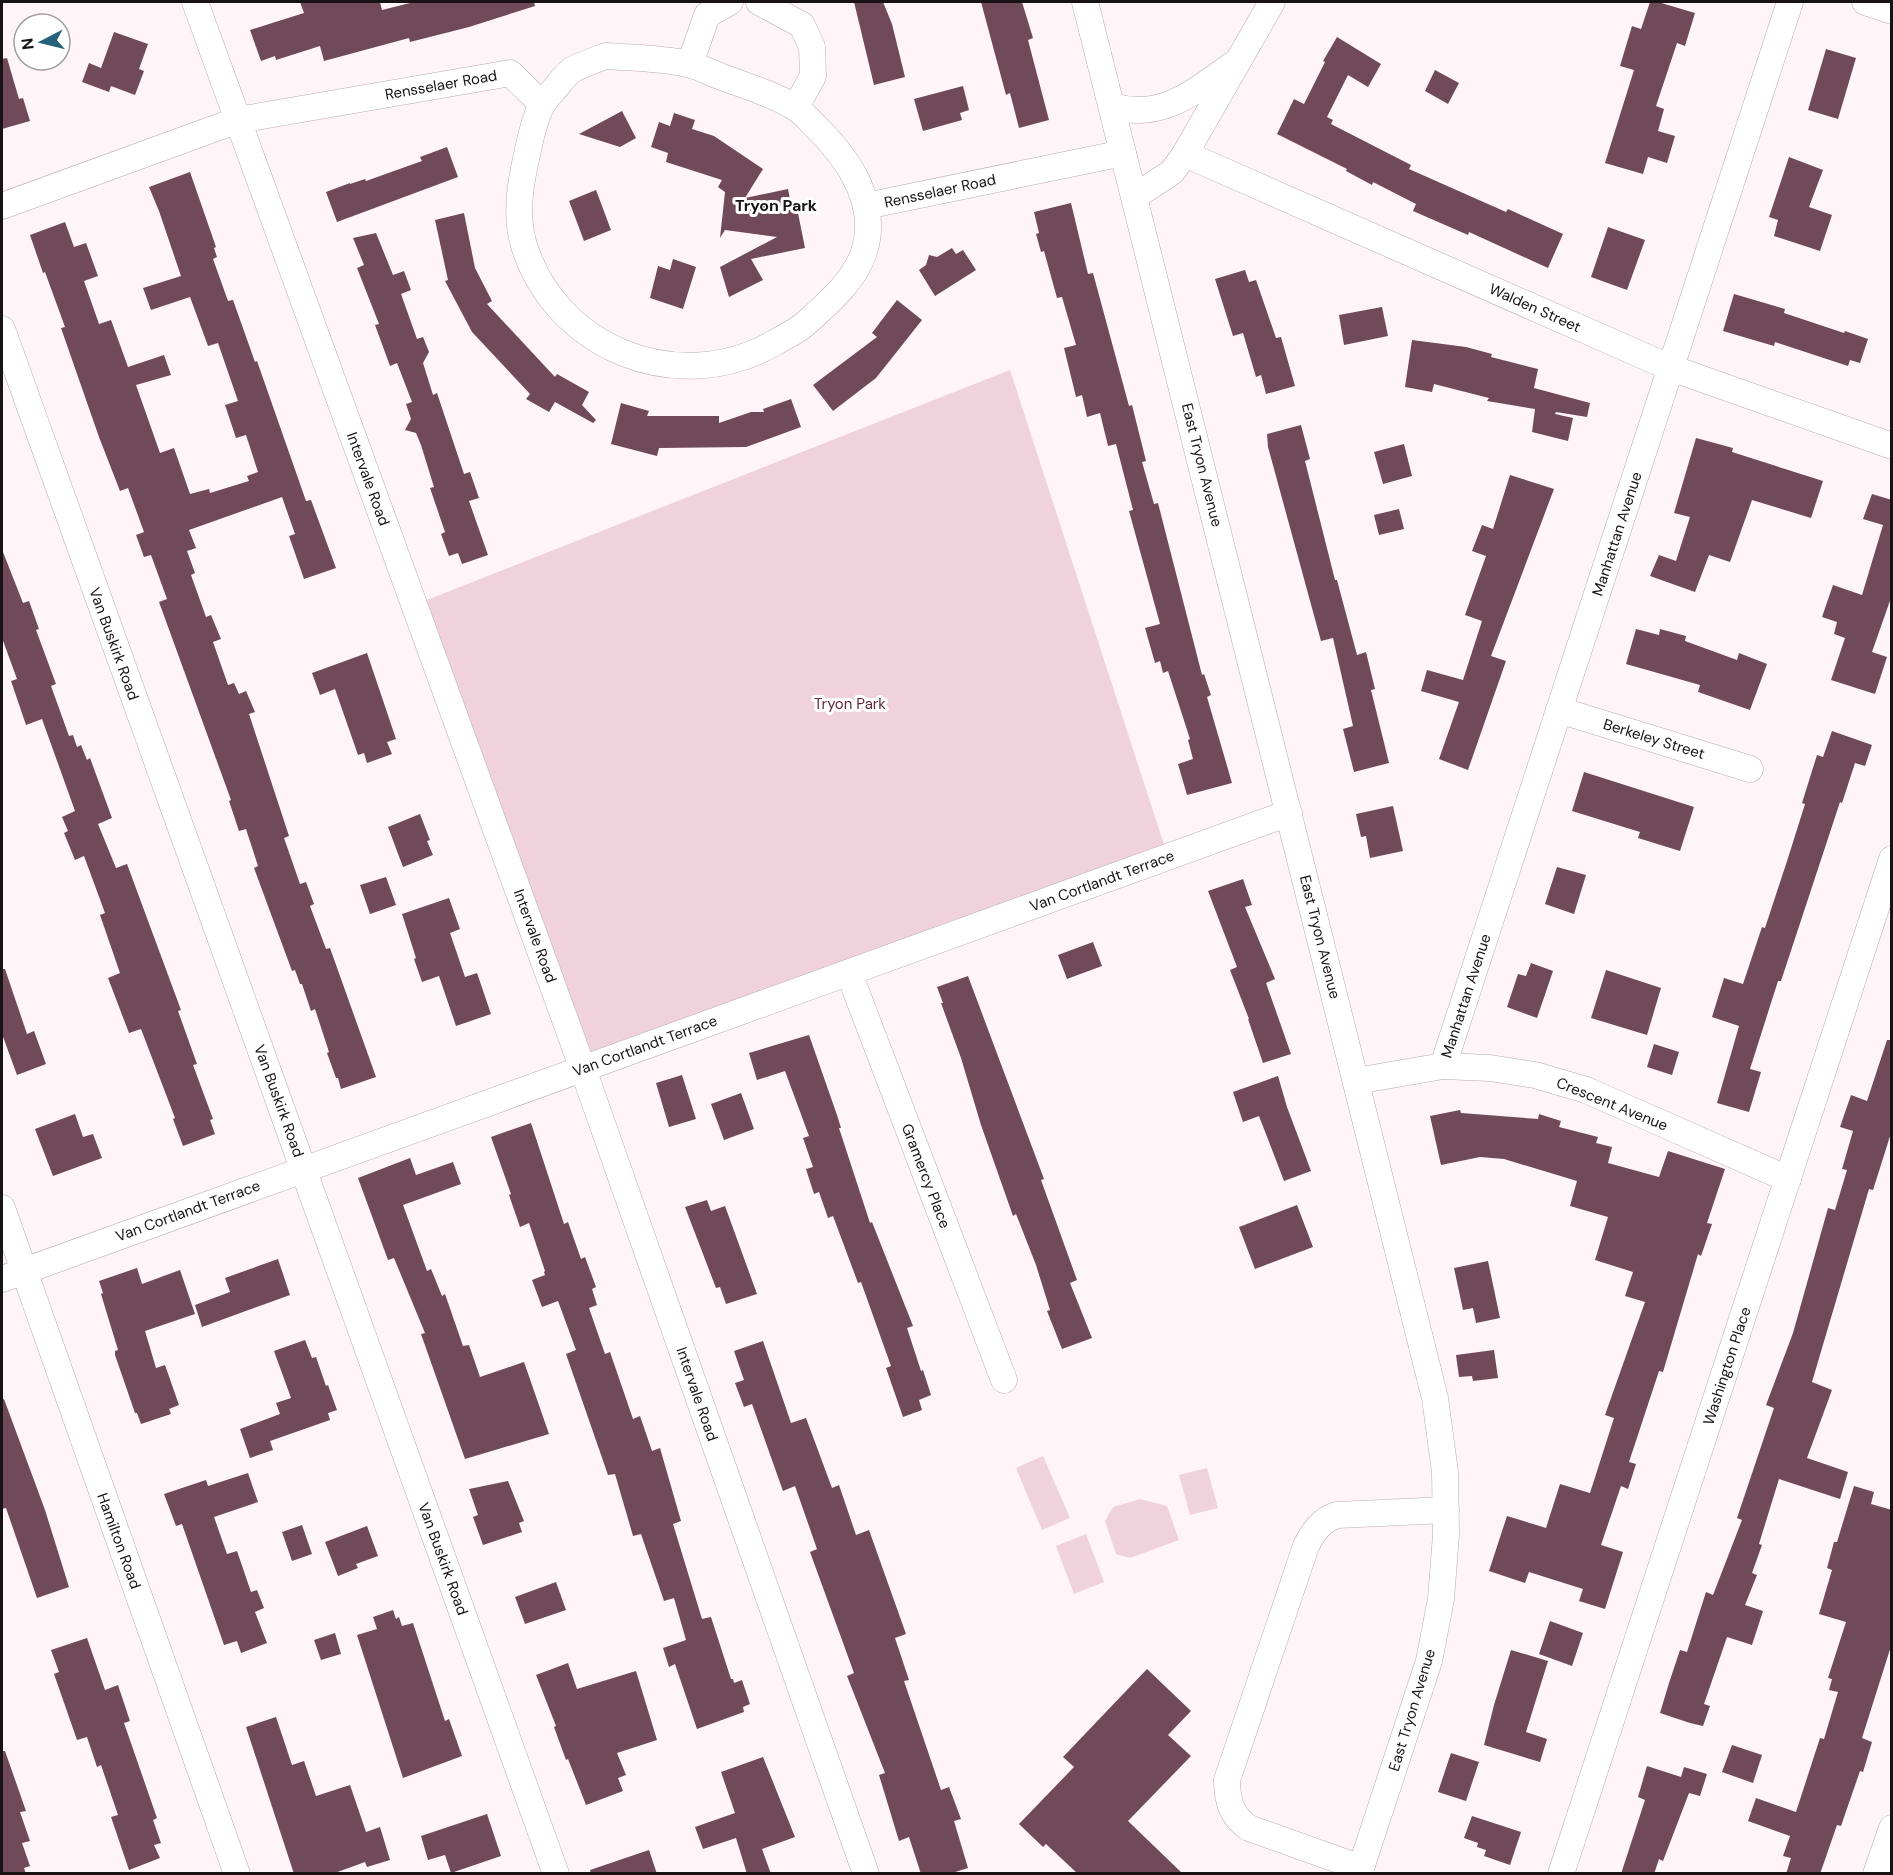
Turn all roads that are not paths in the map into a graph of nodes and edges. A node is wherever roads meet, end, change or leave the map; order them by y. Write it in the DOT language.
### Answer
graph roads {
  1 [pos="195,2"];
  2 [pos="730,2"];
  3 [pos="759,2"];
  4 [pos="1085,2"];
  5 [pos="1272,2"];
  6 [pos="1790,2"];
  7 [pos="1865,2"];
  8 [pos="1892,11"];
  9 [pos="1240,59"];
  10 [pos="690,64"];
  11 [pos="542,104"];
  12 [pos="1112,106"];
  13 [pos="796,108"];
  14 [pos="238,120"];
  15 [pos="1124,153"];
  16 [pos="1185,154"];
  17 [pos="1134,197"];
  18 [pos="2,206"];
  19 [pos="866,206"];
  20 [pos="2,329"];
  21 [pos="1671,368"];
  22 [pos="1892,446"];
  23 [pos="1559,710"];
  24 [pos="1750,769"];
  25 [pos="1289,813"];
  26 [pos="1892,859"];
  27 [pos="849,973"];
  28 [pos="1443,1066"];
  29 [pos="583,1069"];
  30 [pos="1356,1081"];
  31 [pos="303,1170"];
  32 [pos="1788,1179"];
  33 [pos="2,1208"];
  34 [pos="13,1275"];
  35 [pos="1004,1380"];
  36 [pos="1446,1510"];
  37 [pos="1892,1828"];
  38 [pos="1360,1870"];
  39 [pos="237,1874"];
  40 [pos="556,1874"];
  41 [pos="866,1874"];
  42 [pos="1561,1874"];
  43 [pos="1876,1874"];
  1 -- 14 [label="street, Intervale Road"];
  2 -- 10 [label="street"];
  3 -- 13 [label="street"];
  4 -- 12 [label="street, East Tryon Avenue"];
  5 -- 9 [label="street"];
  6 -- 21 [label="street, Manhattan Avenue"];
  7 -- 8 [label="street"];
  9 -- 12 [label="street"];
  9 -- 16 [label="street"];
  10 -- 11 [label="street, Rensselaer Road"];
  10 -- 13 [label="street, Rensselaer Road"];
  11 -- 14 [label="street, Rensselaer Road"];
  11 -- 19 [label="street"];
  12 -- 15 [label="street, East Tryon Avenue"];
  13 -- 19 [label="street, Rensselaer Road"];
  14 -- 18 [label="street, Rensselaer Road"];
  14 -- 29 [label="street, Intervale Road"];
  15 -- 17 [label="street, East Tryon Avenue"];
  15 -- 19 [label="street, Rensselaer Road"];
  16 -- 17 [label="street"];
  16 -- 21 [label="street, Walden Street"];
  17 -- 25 [label="street, East Tryon Avenue"];
  20 -- 31 [label="street, Van Buskirk Road"];
  21 -- 22 [label="street, Walden Street"];
  21 -- 23 [label="street, Manhattan Avenue"];
  23 -- 24 [label="street, Berkeley Street"];
  23 -- 28 [label="street, Manhattan Avenue"];
  25 -- 27 [label="street, Van Cortlandt Terrace"];
  25 -- 30 [label="street, East Tryon Avenue"];
  26 -- 32 [label="street, Washington Place"];
  27 -- 29 [label="street, Van Cortlandt Terrace"];
  27 -- 35 [label="street, Gramercy Place"];
  28 -- 30 [label="street, Crescent Avenue"];
  28 -- 32 [label="street, Crescent Avenue"];
  29 -- 31 [label="street, Van Cortlandt Terrace"];
  29 -- 41 [label="street, Intervale Road"];
  30 -- 36 [label="street, East Tryon Avenue"];
  31 -- 34 [label="street, Van Cortlandt Terrace"];
  31 -- 40 [label="street, Van Buskirk Road"];
  32 -- 42 [label="street, Washington Place"];
  33 -- 34 [label="street, Hamilton Road"];
  34 -- 39 [label="street, Hamilton Road"];
  36 -- 38 [label="street, East Tryon Avenue"];
  36 -- 38 [label="street"];
  37 -- 43 [label="street"];
}
